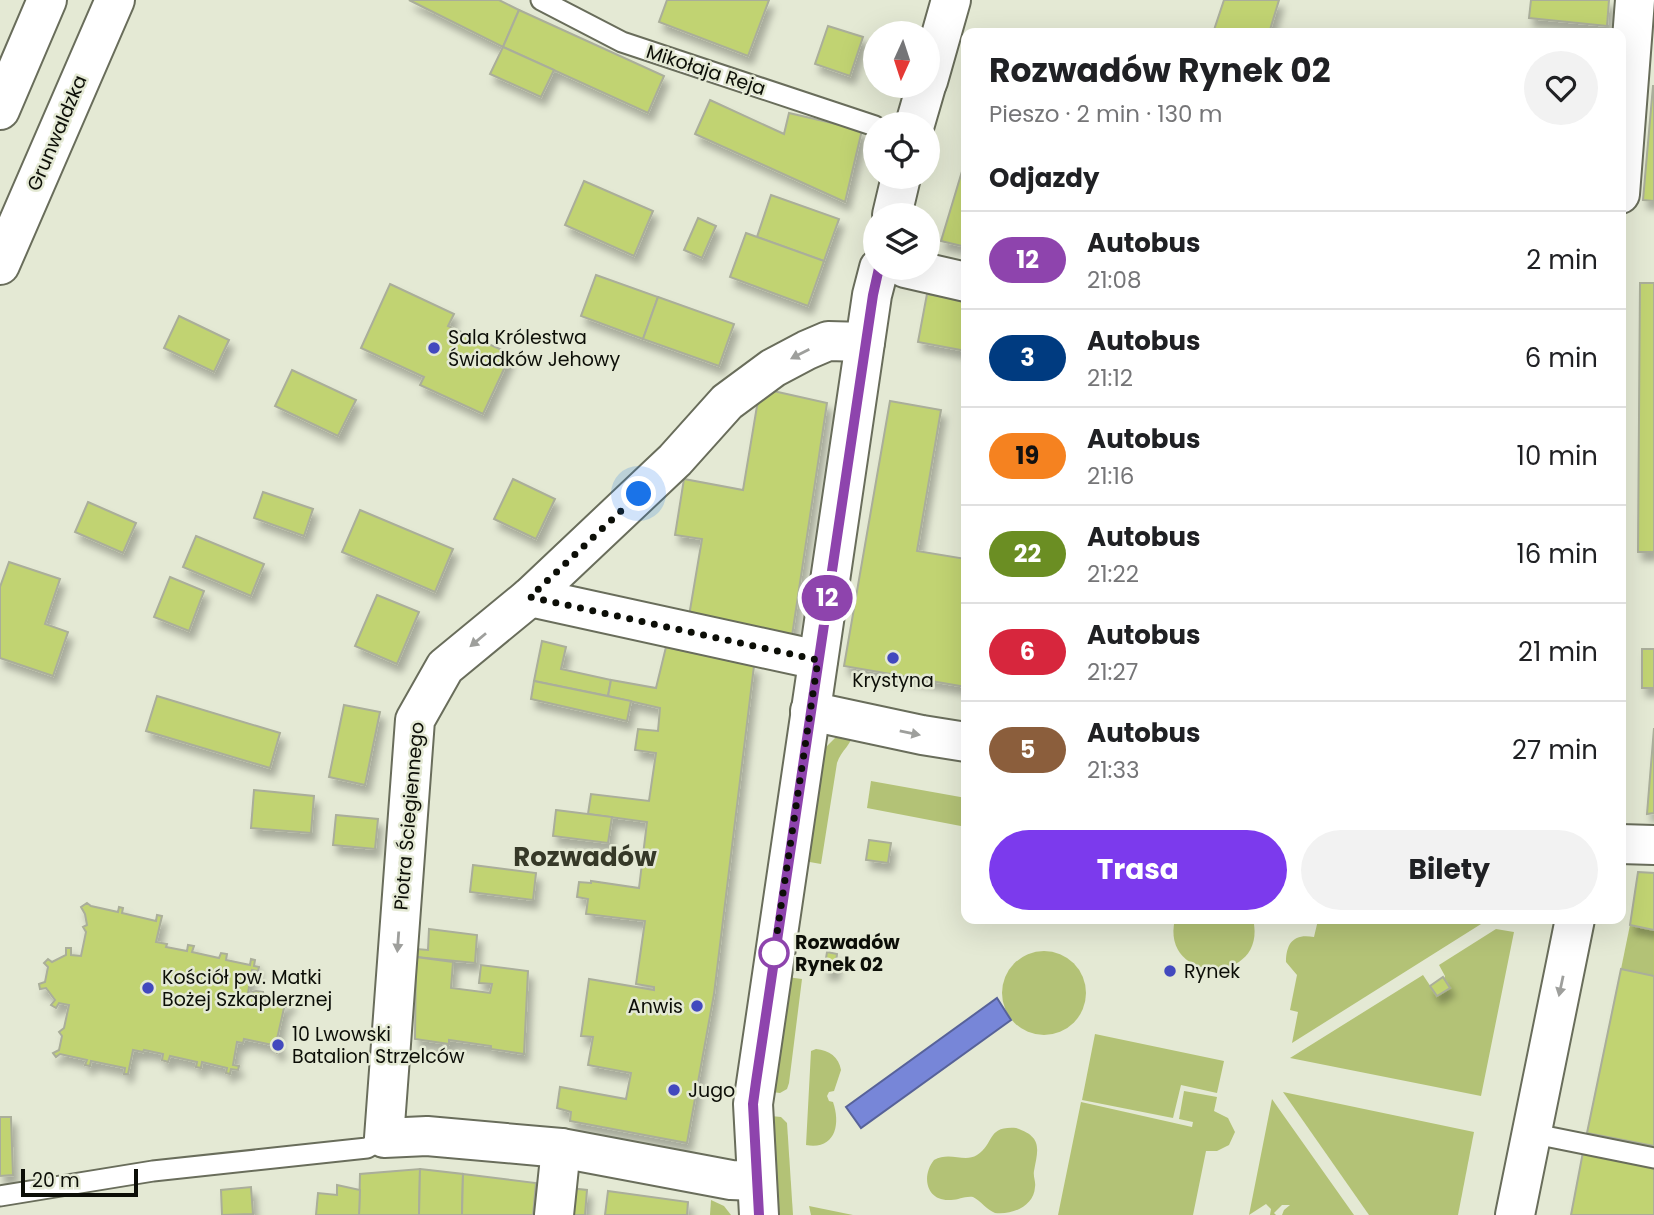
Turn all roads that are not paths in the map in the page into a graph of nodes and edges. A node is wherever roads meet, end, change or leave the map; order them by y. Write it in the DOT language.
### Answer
graph roads {
  1 [pos="47,0"];
  2 [pos="115,0"];
  3 [pos="541,0"];
  4 [pos="951,0"];
  5 [pos="1635,0"];
  6 [pos="940,38"];
  7 [pos="1641,64"];
  8 [pos="0,110"];
  9 [pos="863,122"];
  10 [pos="1626,157"];
  11 [pos="0,265"];
  12 [pos="940,276"];
  13 [pos="877,280"];
  14 [pos="961,281"];
  15 [pos="865,342"];
  16 [pos="530,597"];
  17 [pos="818,660"];
  18 [pos="810,711"];
  19 [pos="961,741"];
  20 [pos="1626,845"];
  21 [pos="1654,845"];
  22 [pos="1574,924"];
  23 [pos="1531,1133"];
  24 [pos="384,1138"];
  25 [pos="561,1148"];
  26 [pos="1654,1158"];
  27 [pos="0,1196"];
  28 [pos="757,1198"];
  29 [pos="554,1215"];
  30 [pos="1515,1215"];
  1 -- 8 [label="street"];
  2 -- 11 [label="street, Grunwaldzka"];
  3 -- 9 [label="lane, Mikołaja Reja"];
  4 -- 6 [label="street"];
  5 -- 7 [label="street"];
  7 -- 10 [label="street"];
  12 -- 14 [label="street"];
  13 -- 15 [label="street"];
  15 -- 16 [label="street, Piotra Ściegiennego, one-way"];
  15 -- 17 [label="street"];
  16 -- 17 [label="street"];
  16 -- 24 [label="street, Piotra Ściegiennego, one-way"];
  17 -- 18 [label="street"];
  18 -- 19 [label="street, one-way"];
  18 -- 28 [label="street"];
  20 -- 21 [label="street"];
  22 -- 23 [label="street, one-way"];
  23 -- 26 [label="lane"];
  23 -- 30 [label="street"];
  24 -- 25 [label="street"];
  24 -- 27 [label="lane"];
  25 -- 28 [label="street"];
  25 -- 29 [label="street"];
}
